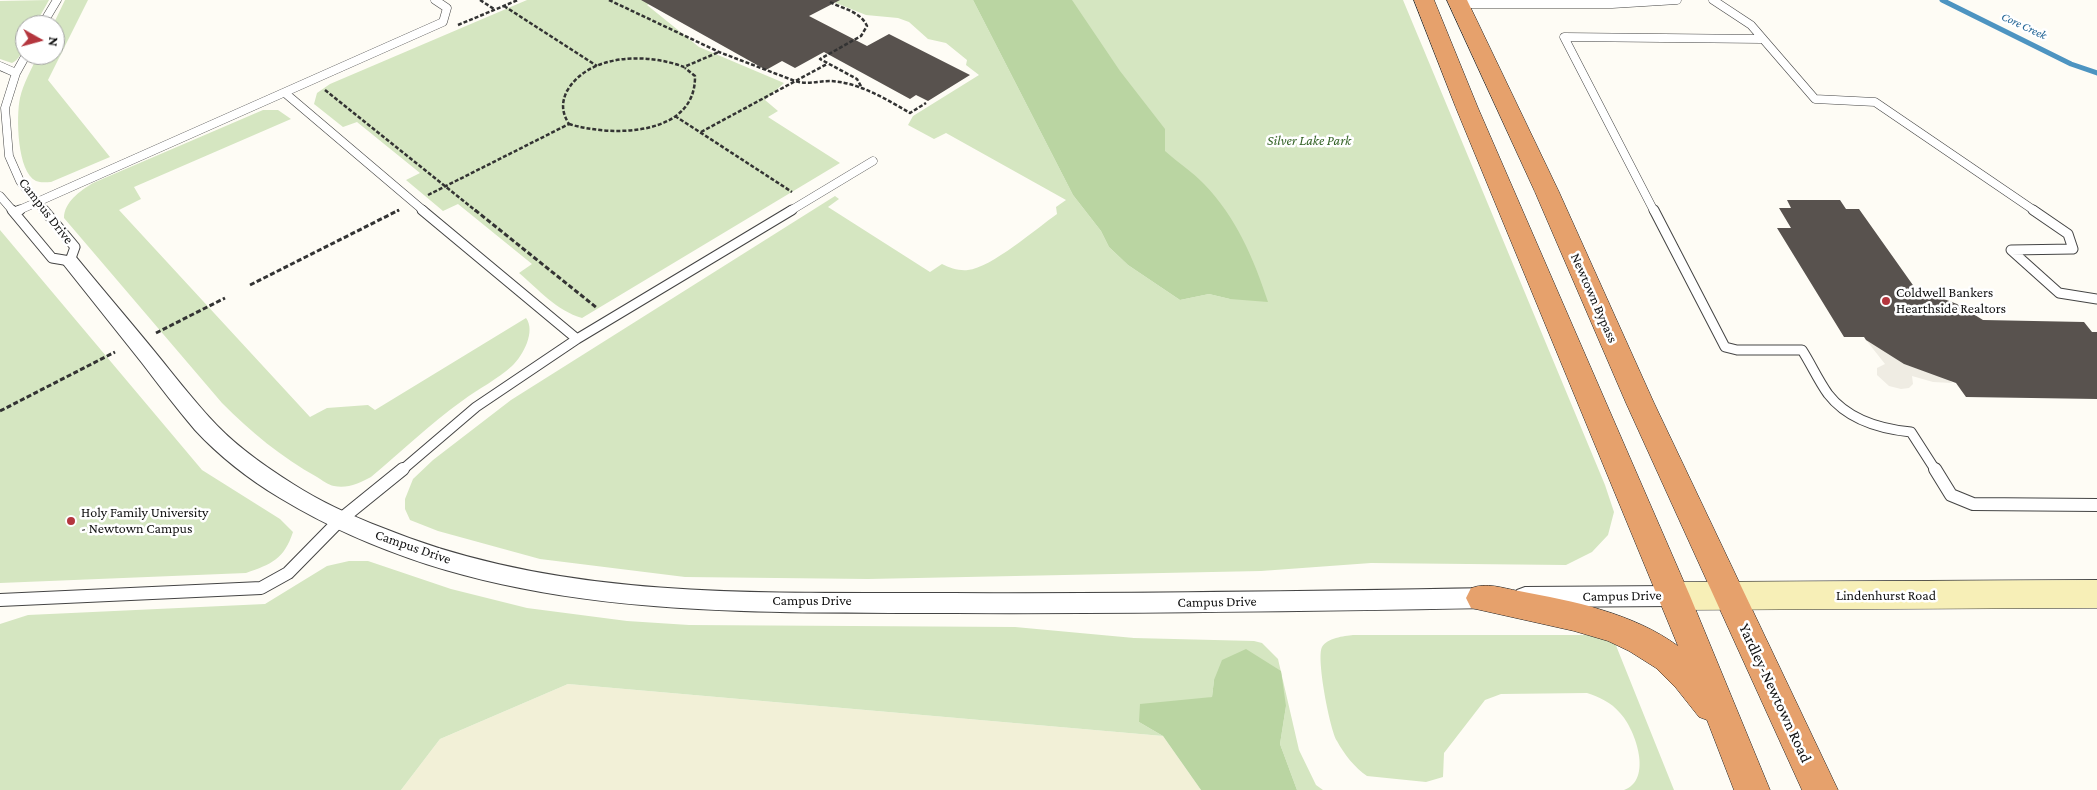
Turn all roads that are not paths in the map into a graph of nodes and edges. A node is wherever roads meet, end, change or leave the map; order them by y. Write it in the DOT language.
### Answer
graph roads {
  1 [pos="57,0"];
  2 [pos="435,0"];
  3 [pos="1424,0"];
  4 [pos="1677,0"];
  5 [pos="1713,0"];
  6 [pos="1458,2"];
  7 [pos="48,15"];
  8 [pos="1762,39"];
  9 [pos="20,65"];
  10 [pos="0,66"];
  11 [pos="16,73"];
  12 [pos="285,93"];
  13 [pos="873,161"];
  14 [pos="0,196"];
  15 [pos="37,202"];
  16 [pos="15,212"];
  17 [pos="70,261"];
  18 [pos="2097,299"];
  19 [pos="577,339"];
  20 [pos="2097,506"];
  21 [pos="340,520"];
  22 [pos="2097,594"];
  23 [pos="1674,596"];
  24 [pos="1731,597"];
  25 [pos="1482,598"];
  26 [pos="0,600"];
  27 [pos="1725,724"];
  28 [pos="1752,790"];
  29 [pos="1820,790"];
  1 -- 7 [label="lane"];
  2 -- 12 [label="lane"];
  3 -- 23 [label="highway"];
  4 -- 6 [label="lane"];
  5 -- 8 [label="lane"];
  6 -- 24 [label="highway, Newtown Bypass"];
  8 -- 18 [label="lane"];
  8 -- 20 [label="lane"];
  9 -- 11 [label="lane, Campus Drive"];
  10 -- 11 [label="lane"];
  11 -- 15 [label="lane, Campus Drive"];
  12 -- 15 [label="lane"];
  12 -- 19 [label="lane"];
  13 -- 19 [label="lane"];
  14 -- 16 [label="lane, Campus Drive"];
  15 -- 16 [label="lane"];
  15 -- 17 [label="lane, Campus Drive"];
  16 -- 17 [label="lane, Campus Drive"];
  17 -- 21 [label="street, Campus Drive"];
  19 -- 21 [label="lane"];
  21 -- 25 [label="street, Campus Drive"];
  21 -- 26 [label="lane"];
  22 -- 24 [label="street, Lindenhurst Road"];
  23 -- 24 [label="street, Lindenhurst Road"];
  23 -- 25 [label="street, Campus Drive"];
  23 -- 27 [label="highway"];
  24 -- 29 [label="highway, Yardley-Newtown Road"];
  25 -- 27 [label="highway"];
  27 -- 28 [label="highway"];
}
